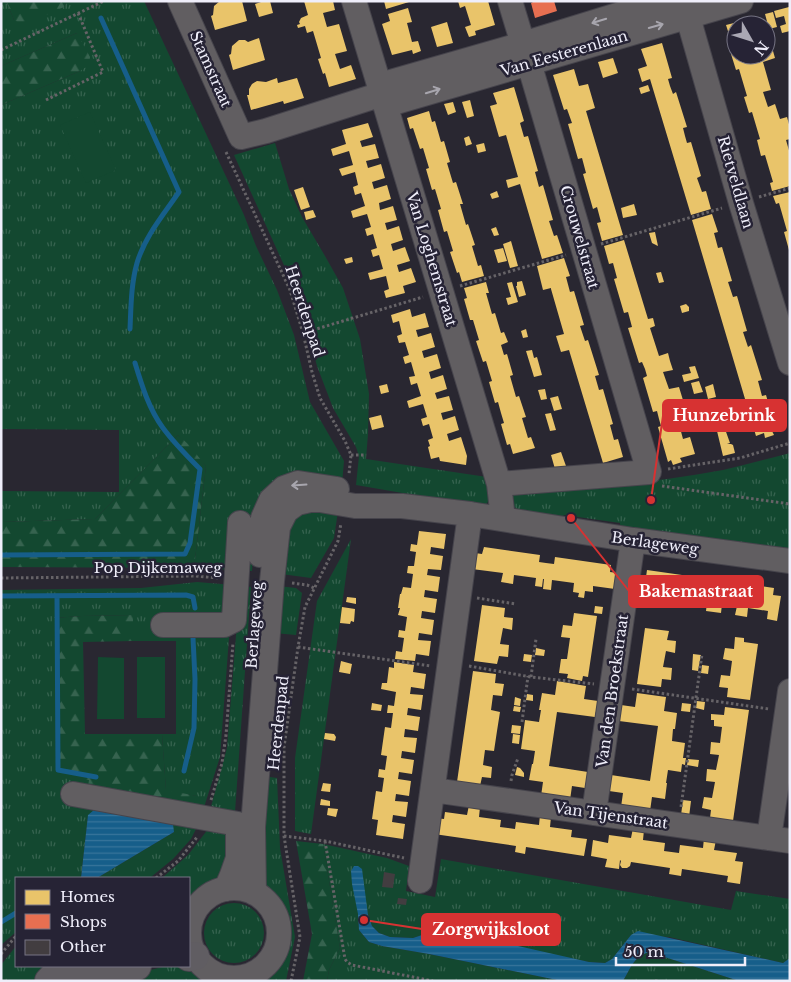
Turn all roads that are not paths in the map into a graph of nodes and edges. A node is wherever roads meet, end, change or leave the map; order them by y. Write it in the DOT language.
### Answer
graph roads {
  1 [pos="180,1"];
  2 [pos="354,1"];
  3 [pos="510,1"];
  4 [pos="662,1"];
  5 [pos="741,1"];
  6 [pos="685,9"];
  7 [pos="526,53"];
  8 [pos="383,95"];
  9 [pos="232,142"];
  10 [pos="790,363"];
  11 [pos="499,484"];
  12 [pos="402,506"];
  13 [pos="470,514"];
  14 [pos="503,519"];
  15 [pos="240,523"];
  16 [pos="633,540"];
  17 [pos="790,561"];
  18 [pos="164,625"];
  19 [pos="790,691"];
  20 [pos="433,790"];
  21 [pos="73,794"];
  22 [pos="594,813"];
  23 [pos="238,824"];
  24 [pos="779,840"];
  25 [pos="421,871"];
  26 [pos="226,889"];
  27 [pos="254,893"];
  28 [pos="190,924"];
  29 [pos="190,943"];
  30 [pos="192,957"];
  31 [pos="67,967"];
  32 [pos="133,967"];
  33 [pos="256,977"];
  34 [pos="225,979"];
  35 [pos="49,981"];
  36 [pos="86,981"];
  1 -- 9 [label="street, Stamstraat"];
  2 -- 8 [label="street, Van Loghemstraat"];
  3 -- 7 [label="street, Crouwelstraat"];
  4 -- 7 [label="street, Van Eesterenlaan, one-way"];
  5 -- 6 [label="street, Van Eesterenlaan"];
  7 -- 6 [label="street, Van Eesterenlaan, one-way"];
  6 -- 10 [label="street, Rietveldlaan"];
  7 -- 8 [label="street, Van Eesterenlaan"];
  7 -- 11 [label="street, Crouwelstraat"];
  8 -- 9 [label="street, Van Eesterenlaan"];
  8 -- 11 [label="street, Van Loghemstraat"];
  11 -- 14 [label="street, Van Loghemstraat"];
  12 -- 13 [label="street, Berlageweg"];
  12 -- 23 [label="street, Berlageweg, one-way"];
  12 -- 27 [label="street, Berlageweg"];
  13 -- 14 [label="street, Berlageweg"];
  13 -- 20 [label="street"];
  14 -- 16 [label="street, Berlageweg"];
  15 -- 18 [label="street"];
  16 -- 17 [label="street, Berlageweg"];
  16 -- 22 [label="street, Van den Broekstraat"];
  19 -- 24 [label="street"];
  20 -- 22 [label="street, Van Tijenstraat"];
  20 -- 25 [label="street"];
  21 -- 23 [label="street"];
  22 -- 24 [label="street, Van Tijenstraat"];
  23 -- 26 [label="street, Berlageweg"];
  26 -- 27 [label="street"];
  26 -- 28 [label="street"];
  27 -- 33 [label="street"];
  29 -- 30 [label="street"];
  30 -- 34 [label="street"];
  31 -- 35 [label="highway"];
  32 -- 36 [label="highway"];
  33 -- 34 [label="street"];
}
